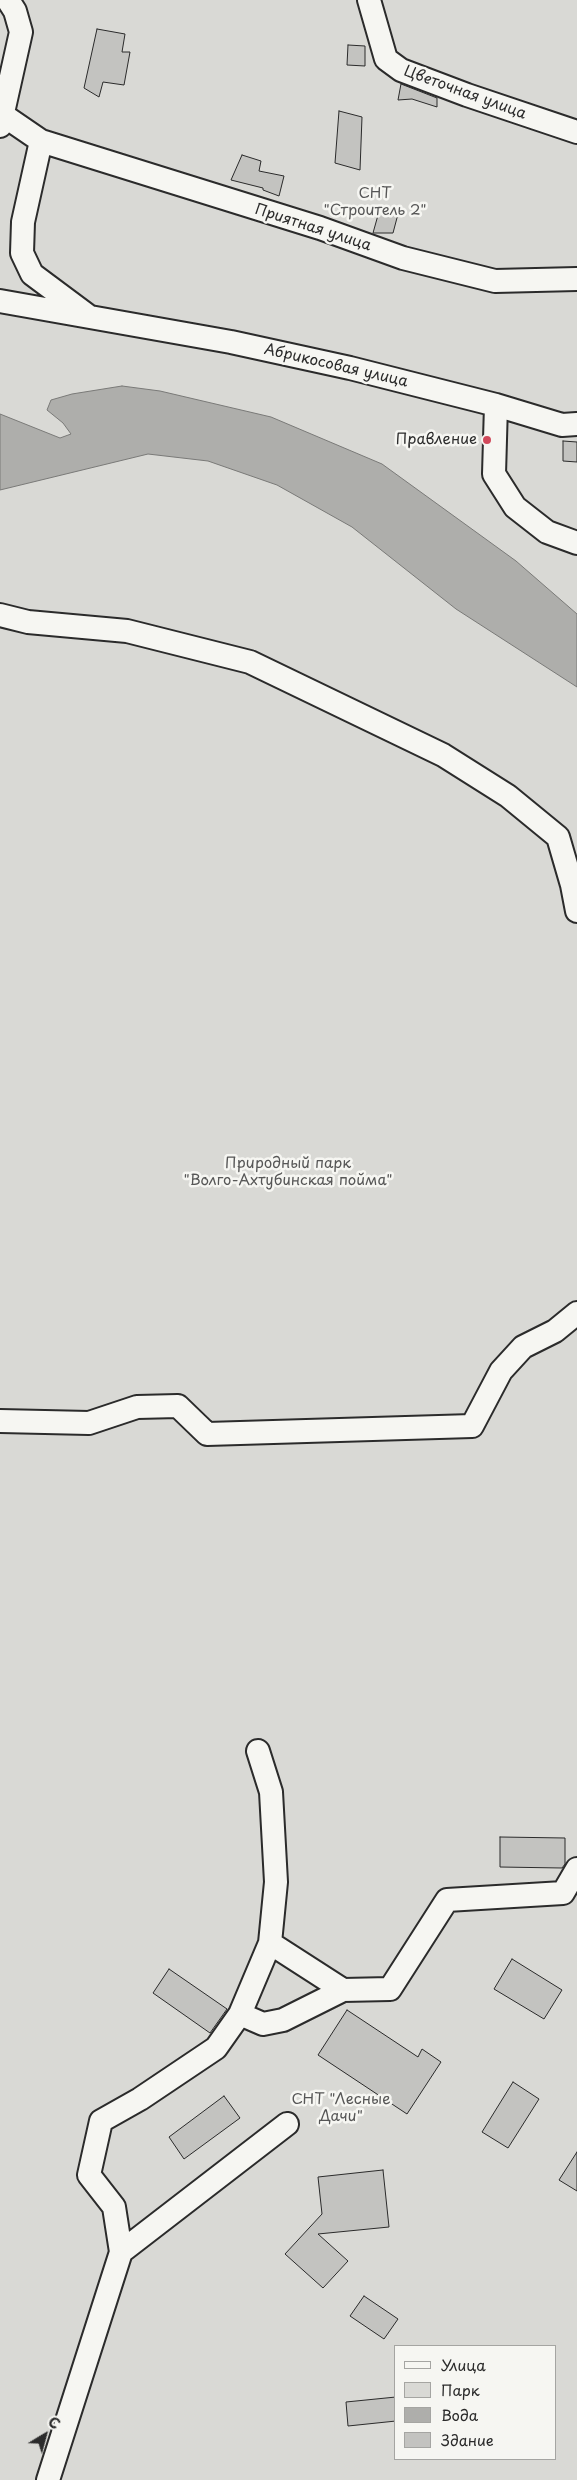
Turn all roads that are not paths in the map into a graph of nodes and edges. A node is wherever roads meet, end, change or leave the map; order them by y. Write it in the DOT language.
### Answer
graph roads {
  1 [pos="8,0"];
  2 [pos="370,0"];
  3 [pos="1,121"];
  4 [pos="577,132"];
  5 [pos="41,141"];
  6 [pos="577,279"];
  7 [pos="0,301"];
  8 [pos="91,319"];
  9 [pos="496,405"];
  10 [pos="577,424"];
  11 [pos="577,543"];
  12 [pos="0,615"];
  13 [pos="577,911"];
  14 [pos="577,1313"];
  15 [pos="0,1421"];
  16 [pos="258,1751"];
  17 [pos="577,1869"];
  18 [pos="270,1943"];
  19 [pos="343,1990"];
  20 [pos="240,2014"];
  21 [pos="287,2124"];
  22 [pos="121,2252"];
  23 [pos="48,2480"];
  1 -- 3 [label="street"];
  2 -- 4 [label="street, Цветочная улица"];
  3 -- 5 [label="street, Приятная улица"];
  5 -- 6 [label="street, Приятная улица"];
  5 -- 8 [label="street"];
  7 -- 8 [label="street, Абрикосовая улица"];
  8 -- 9 [label="street, Абрикосовая улица"];
  9 -- 10 [label="street, Абрикосовая улица"];
  9 -- 11 [label="street"];
  12 -- 13 [label="street"];
  14 -- 15 [label="street"];
  16 -- 18 [label="street"];
  17 -- 19 [label="street"];
  18 -- 19 [label="street"];
  18 -- 20 [label="street"];
  19 -- 20 [label="street"];
  20 -- 22 [label="street"];
  21 -- 22 [label="street"];
  22 -- 23 [label="street"];
}
